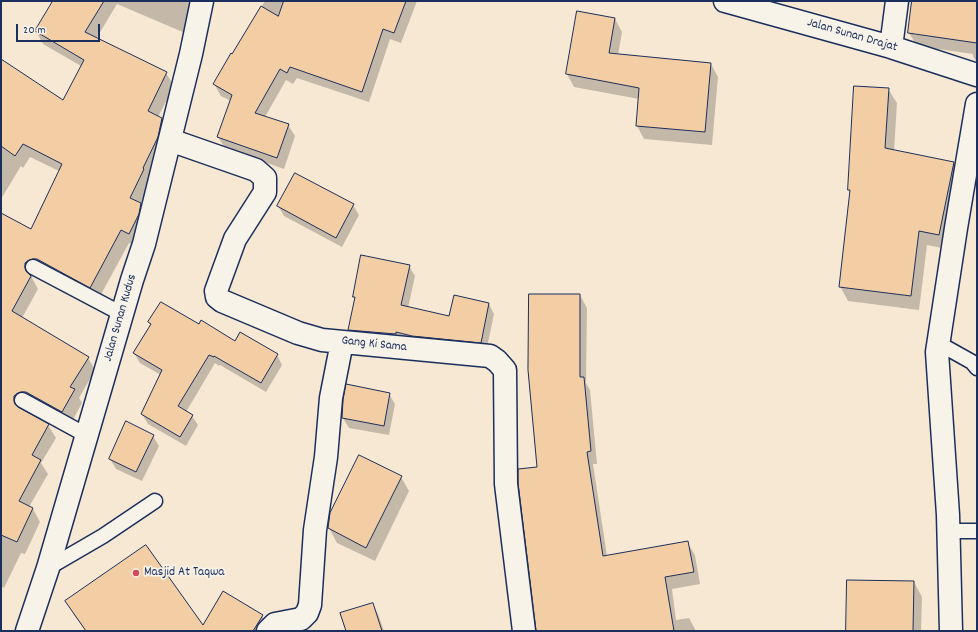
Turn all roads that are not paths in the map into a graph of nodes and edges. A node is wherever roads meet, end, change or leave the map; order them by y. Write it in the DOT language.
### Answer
graph roads {
  1 [pos="202,1"];
  2 [pos="726,1"];
  3 [pos="897,1"];
  4 [pos="891,47"];
  5 [pos="977,74"];
  6 [pos="977,104"];
  7 [pos="170,140"];
  8 [pos="33,267"];
  9 [pos="122,314"];
  10 [pos="342,342"];
  11 [pos="938,343"];
  12 [pos="977,368"];
  13 [pos="22,400"];
  14 [pos="86,435"];
  15 [pos="155,502"];
  16 [pos="948,531"];
  17 [pos="977,531"];
  18 [pos="48,568"];
  19 [pos="27,631"];
  20 [pos="268,631"];
  21 [pos="524,631"];
  22 [pos="951,631"];
  1 -- 7 [label="street, Jalan Sunan Kudus"];
  2 -- 4 [label="street, Jalan Sunan Drajat"];
  3 -- 4 [label="street"];
  4 -- 5 [label="street, Jalan Sunan Drajat"];
  6 -- 11 [label="street"];
  7 -- 9 [label="street, Jalan Sunan Kudus"];
  7 -- 10 [label="street, Gang Ki Sama"];
  8 -- 9 [label="lane"];
  9 -- 14 [label="street, Jalan Sunan Kudus"];
  10 -- 20 [label="street"];
  10 -- 21 [label="street, Gang Ki Sama"];
  11 -- 12 [label="lane"];
  11 -- 16 [label="street"];
  13 -- 14 [label="lane"];
  14 -- 18 [label="street, Jalan Sunan Kudus"];
  15 -- 18 [label="lane"];
  16 -- 17 [label="lane"];
  16 -- 22 [label="street"];
  18 -- 19 [label="street, Jalan Sunan Kudus"];
}
